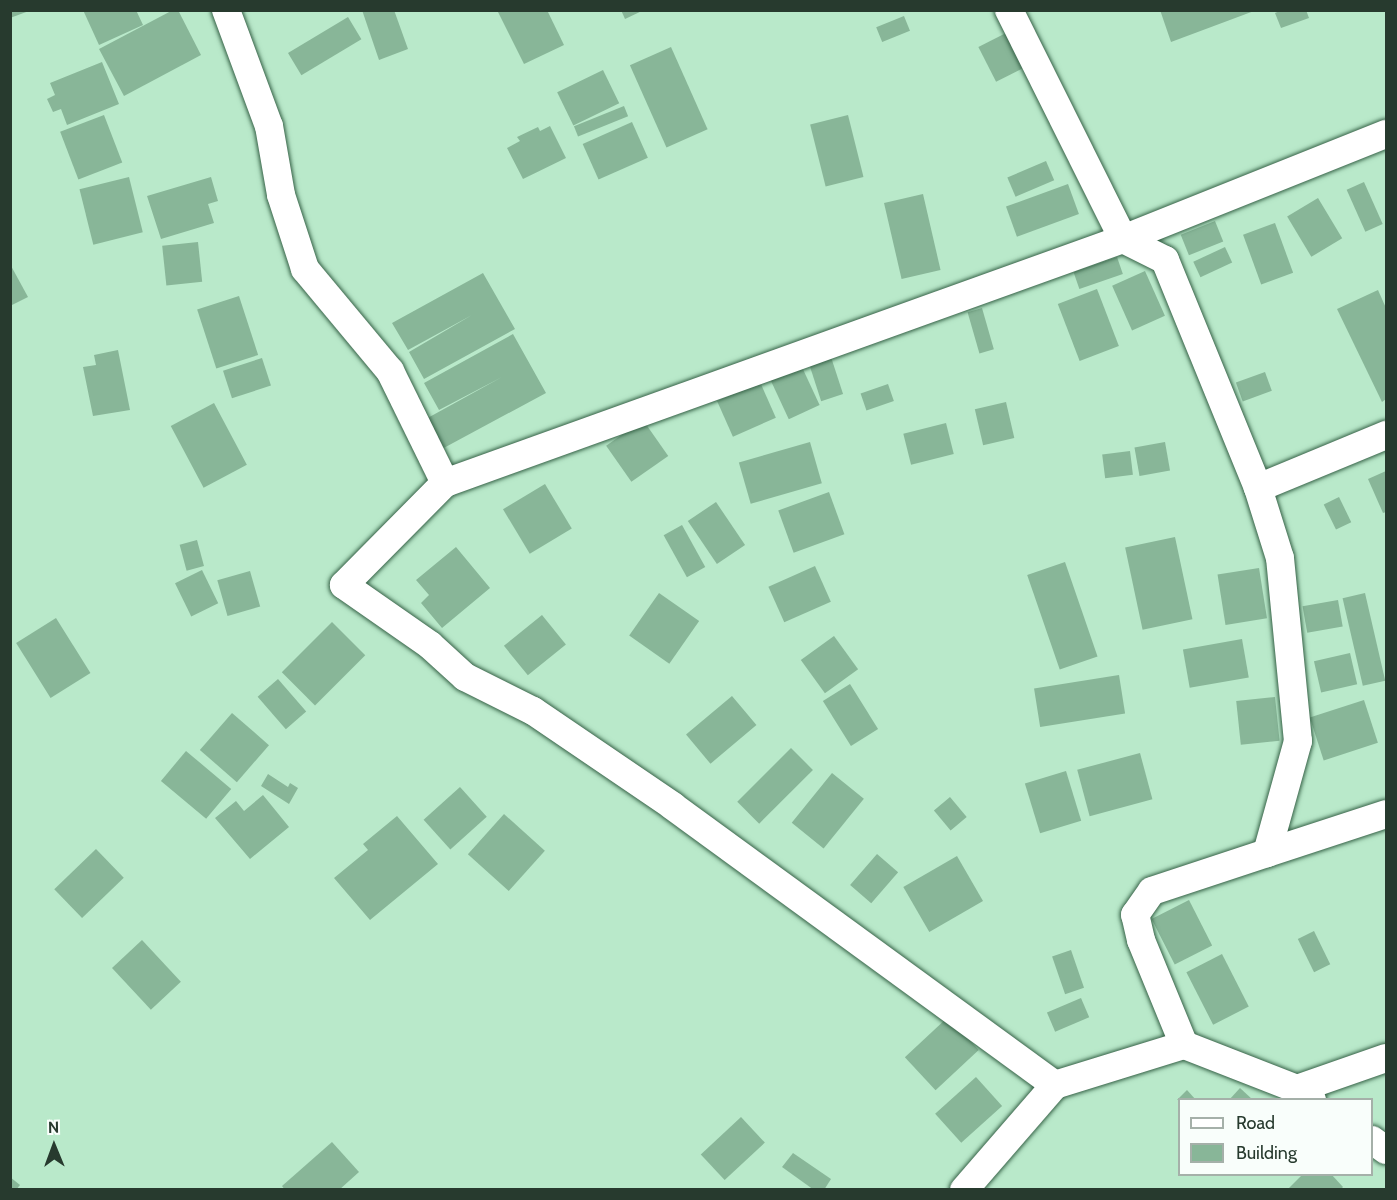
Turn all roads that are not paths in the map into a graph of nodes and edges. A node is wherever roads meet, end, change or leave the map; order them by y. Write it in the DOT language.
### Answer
graph roads {
  1 [pos="226,10"];
  2 [pos="1009,10"];
  3 [pos="1386,134"];
  4 [pos="1123,239"];
  5 [pos="1386,435"];
  6 [pos="445,483"];
  7 [pos="1258,488"];
  8 [pos="1386,814"];
  9 [pos="1267,854"];
  10 [pos="1184,1045"];
  11 [pos="1386,1058"];
  12 [pos="1055,1084"];
  13 [pos="1305,1094"];
  14 [pos="1373,1141"];
  15 [pos="1386,1150"];
  16 [pos="964,1190"];
  1 -- 6 [label="street"];
  2 -- 4 [label="street"];
  3 -- 4 [label="street"];
  4 -- 6 [label="street"];
  4 -- 7 [label="street"];
  5 -- 7 [label="street"];
  6 -- 12 [label="street"];
  7 -- 9 [label="street"];
  8 -- 9 [label="street"];
  9 -- 10 [label="street"];
  10 -- 12 [label="street"];
  10 -- 13 [label="street"];
  11 -- 13 [label="street"];
  12 -- 16 [label="street"];
  14 -- 15 [label="street"];
}
